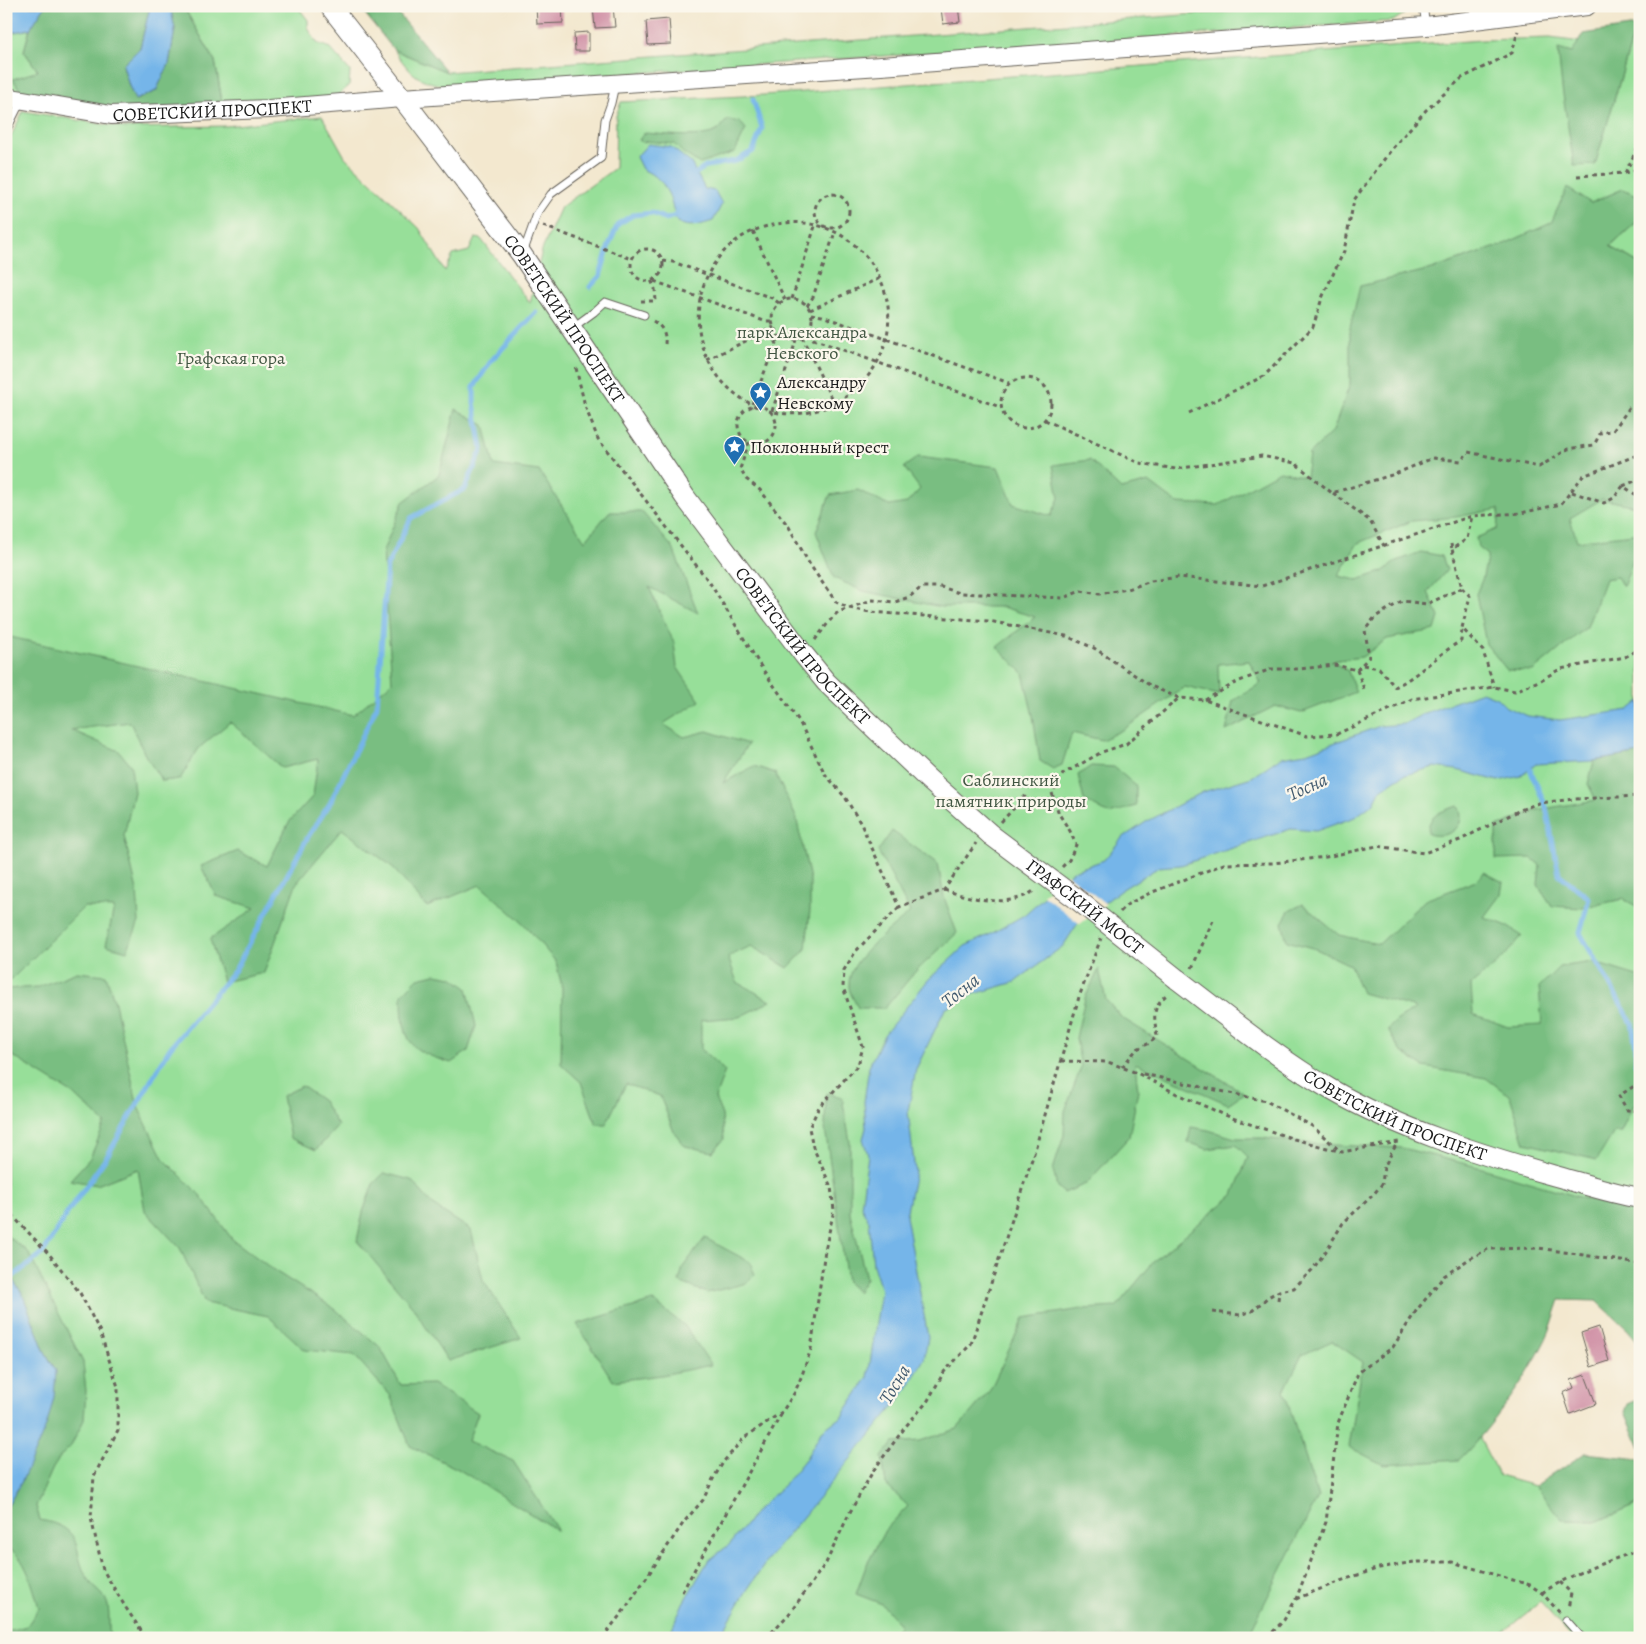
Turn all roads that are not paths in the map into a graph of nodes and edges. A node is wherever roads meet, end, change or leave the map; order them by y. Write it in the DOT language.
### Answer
graph roads {
  1 [pos="330,6"];
  2 [pos="1423,6"];
  3 [pos="1587,6"];
  4 [pos="1426,26"];
  5 [pos="615,84"];
  6 [pos="402,98"];
  7 [pos="14,99"];
  8 [pos="6,131"];
  9 [pos="522,255"];
  10 [pos="644,315"];
  11 [pos="572,328"];
  12 [pos="990,833"];
  13 [pos="1179,982"];
  14 [pos="1640,1198"];
  15 [pos="1566,1620"];
  16 [pos="1582,1638"];
  1 -- 6 [label="main road"];
  2 -- 4 [label="lane"];
  3 -- 4 [label="street"];
  4 -- 5 [label="street"];
  5 -- 6 [label="street"];
  5 -- 9 [label="lane"];
  6 -- 7 [label="street, СОВЕТСКИЙ ПРОСПЕКТ"];
  6 -- 9 [label="main road, СОВЕТСКИЙ ПРОСПЕКТ"];
  7 -- 8 [label="lane"];
  9 -- 11 [label="main road, СОВЕТСКИЙ ПРОСПЕКТ"];
  10 -- 11 [label="lane"];
  11 -- 12 [label="main road, СОВЕТСКИЙ ПРОСПЕКТ"];
  12 -- 13 [label="main road, ГРАФСКИЙ МОСТ, bridge"];
  13 -- 14 [label="main road, СОВЕТСКИЙ ПРОСПЕКТ"];
  15 -- 16 [label="lane"];
}
